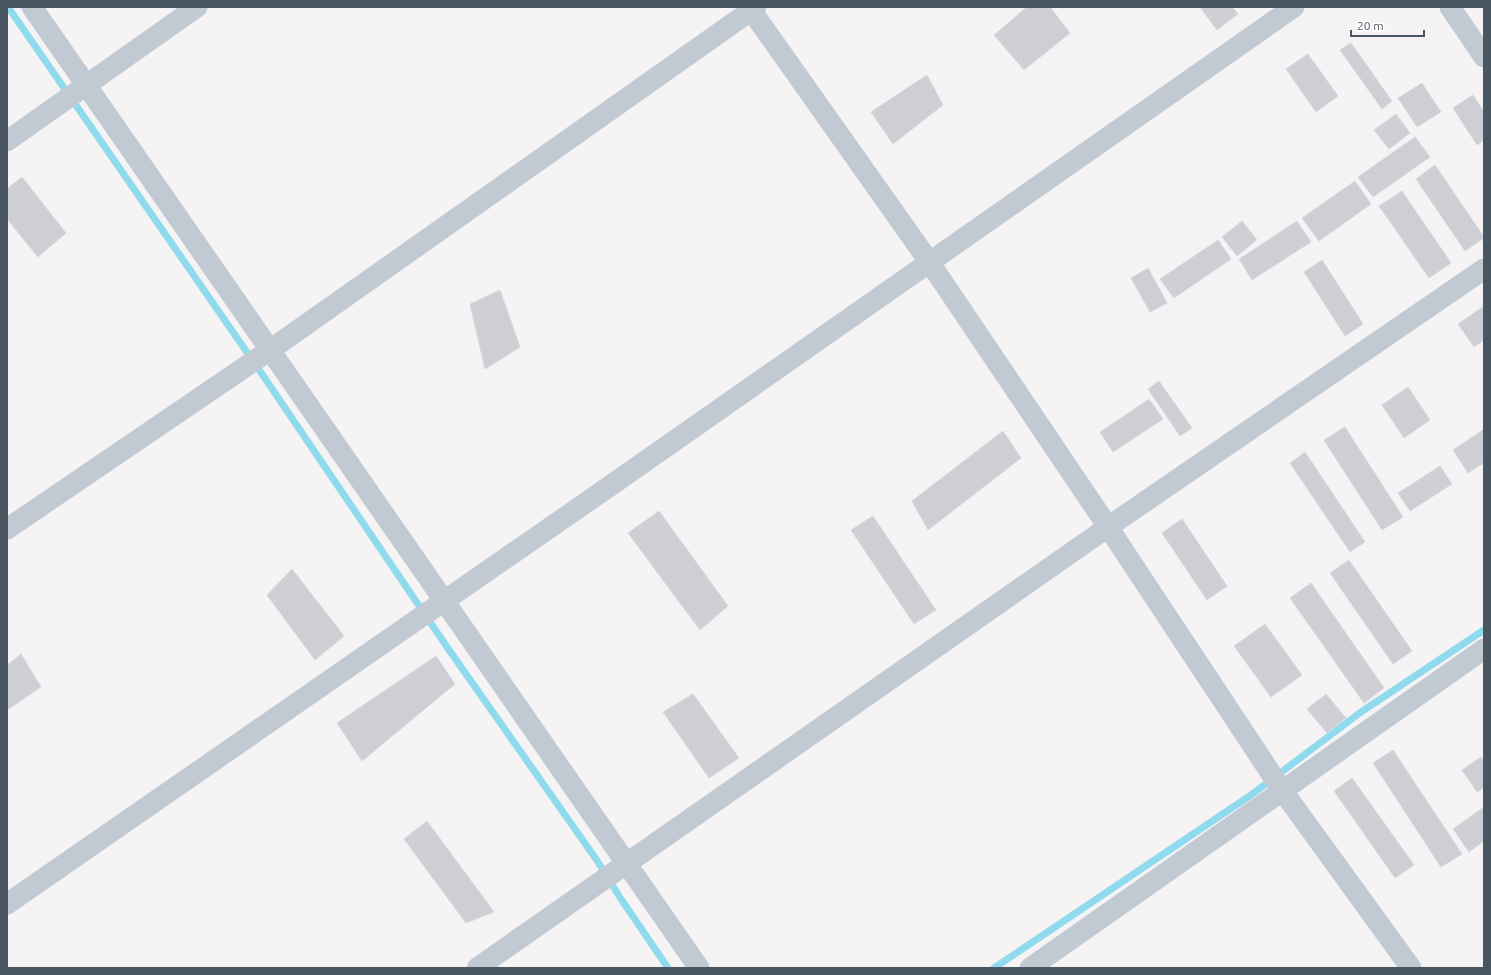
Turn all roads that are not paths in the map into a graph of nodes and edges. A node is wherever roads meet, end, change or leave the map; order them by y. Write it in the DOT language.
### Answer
graph roads {
  1 [pos="32,7"];
  2 [pos="197,7"];
  3 [pos="1294,7"];
  4 [pos="1450,7"];
  5 [pos="752,8"];
  6 [pos="1484,57"];
  7 [pos="87,86"];
  8 [pos="7,141"];
  9 [pos="930,263"];
  10 [pos="1484,268"];
  11 [pos="270,350"];
  12 [pos="1108,527"];
  13 [pos="7,529"];
  14 [pos="444,602"];
  15 [pos="1484,649"];
  16 [pos="1282,790"];
  17 [pos="627,864"];
  18 [pos="7,904"];
  19 [pos="477,968"];
  20 [pos="699,968"];
  21 [pos="1030,968"];
  22 [pos="1411,968"];
  1 -- 7 [label="street"];
  2 -- 7 [label="street"];
  3 -- 9 [label="street"];
  4 -- 6 [label="street"];
  5 -- 9 [label="street"];
  5 -- 11 [label="street"];
  7 -- 8 [label="street"];
  7 -- 11 [label="street"];
  9 -- 12 [label="street"];
  9 -- 14 [label="street"];
  10 -- 12 [label="street"];
  11 -- 13 [label="street"];
  11 -- 14 [label="street"];
  12 -- 16 [label="street"];
  12 -- 17 [label="street"];
  14 -- 17 [label="street"];
  14 -- 18 [label="street"];
  15 -- 16 [label="street"];
  16 -- 21 [label="street"];
  16 -- 22 [label="street"];
  17 -- 19 [label="street"];
  17 -- 20 [label="street"];
}
